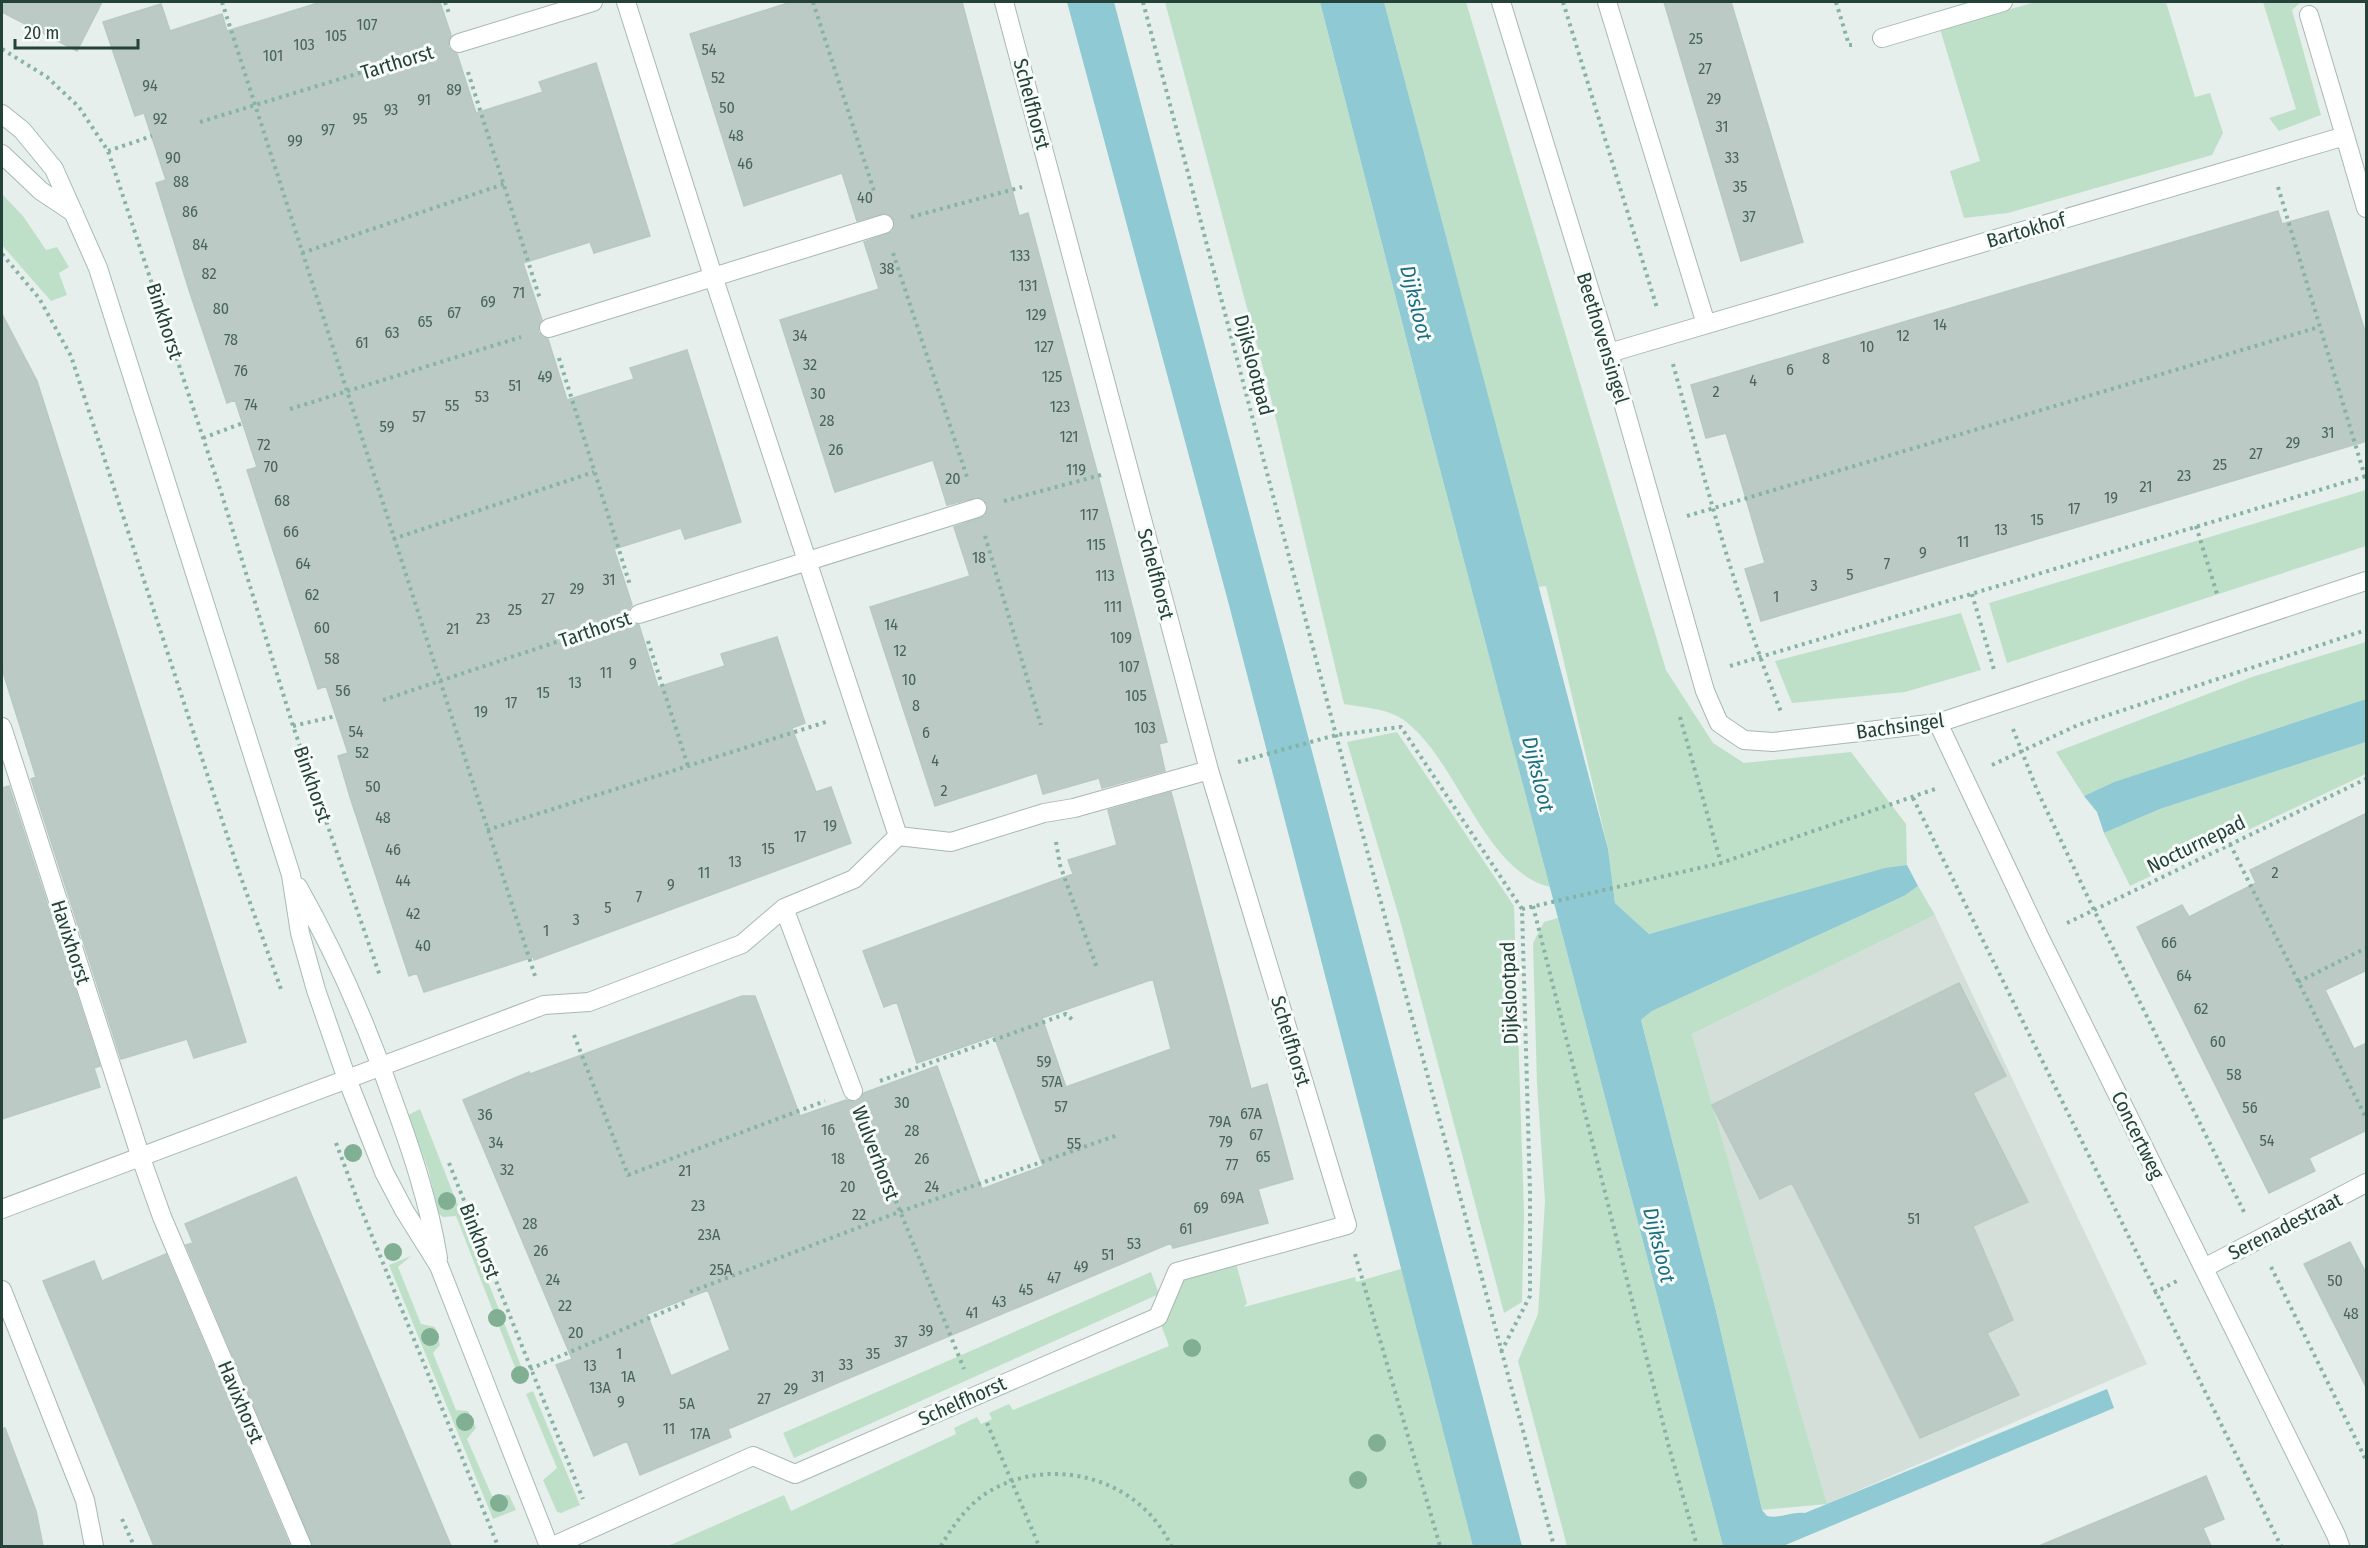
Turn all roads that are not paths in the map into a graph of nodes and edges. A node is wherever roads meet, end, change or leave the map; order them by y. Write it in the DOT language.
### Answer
graph roads {
  1 [pos="593,2"];
  2 [pos="626,2"];
  3 [pos="1004,2"];
  4 [pos="1501,2"];
  5 [pos="1607,2"];
  6 [pos="2003,2"];
  7 [pos="2309,15"];
  8 [pos="1882,38"];
  9 [pos="459,43"];
  10 [pos="2,114"];
  11 [pos="2345,136"];
  12 [pos="2,154"];
  13 [pos="2367,208"];
  14 [pos="74,213"];
  15 [pos="884,224"];
  16 [pos="713,276"];
  17 [pos="1706,324"];
  18 [pos="549,328"];
  19 [pos="1609,353"];
  20 [pos="977,508"];
  21 [pos="808,560"];
  22 [pos="2367,580"];
  23 [pos="639,614"];
  24 [pos="1700,675"];
  25 [pos="1938,723"];
  26 [pos="2,727"];
  27 [pos="1209,770"];
  28 [pos="898,836"];
  29 [pos="291,875"];
  30 [pos="783,908"];
  31 [pos="382,1067"];
  32 [pos="346,1079"];
  33 [pos="853,1091"];
  34 [pos="141,1158"];
  35 [pos="2367,1184"];
  36 [pos="2,1209"];
  37 [pos="439,1266"];
  38 [pos="2204,1268"];
  39 [pos="2,1290"];
  40 [pos="94,1546"];
  41 [pos="302,1546"];
  42 [pos="551,1546"];
  43 [pos="2340,1546"];
  1 -- 9 [label="street, Tarthorst"];
  2 -- 16 [label="street"];
  3 -- 27 [label="street, Schelfhorst"];
  4 -- 19 [label="street, Beethovensingel"];
  5 -- 17 [label="street"];
  6 -- 8 [label="street"];
  7 -- 11 [label="street"];
  10 -- 14 [label="street, Binkhorst"];
  11 -- 13 [label="street"];
  11 -- 17 [label="street, Bartokhof"];
  12 -- 14 [label="street"];
  14 -- 29 [label="street, Binkhorst"];
  15 -- 16 [label="street"];
  16 -- 18 [label="street"];
  16 -- 21 [label="street"];
  17 -- 19 [label="street, Bartokhof"];
  19 -- 24 [label="street, Beethovensingel"];
  20 -- 21 [label="street, Tarthorst"];
  21 -- 23 [label="street, Tarthorst"];
  21 -- 28 [label="street"];
  22 -- 25 [label="street, Bachsingel"];
  24 -- 25 [label="street, Bachsingel"];
  25 -- 38 [label="street, Concertweg"];
  26 -- 34 [label="street, Havixhorst"];
  27 -- 28 [label="street"];
  27 -- 42 [label="street, Schelfhorst"];
  28 -- 30 [label="street"];
  29 -- 31 [label="street, Binkhorst"];
  29 -- 32 [label="street, Binkhorst"];
  30 -- 31 [label="street"];
  30 -- 33 [label="street, Wulverhorst"];
  31 -- 32 [label="street"];
  31 -- 37 [label="street, Binkhorst"];
  32 -- 34 [label="street"];
  32 -- 37 [label="street, Binkhorst"];
  34 -- 36 [label="street"];
  34 -- 41 [label="street, Havixhorst"];
  35 -- 38 [label="street, Serenadestraat"];
  37 -- 42 [label="street, Binkhorst"];
  38 -- 43 [label="street, Concertweg"];
  39 -- 40 [label="street"];
}
